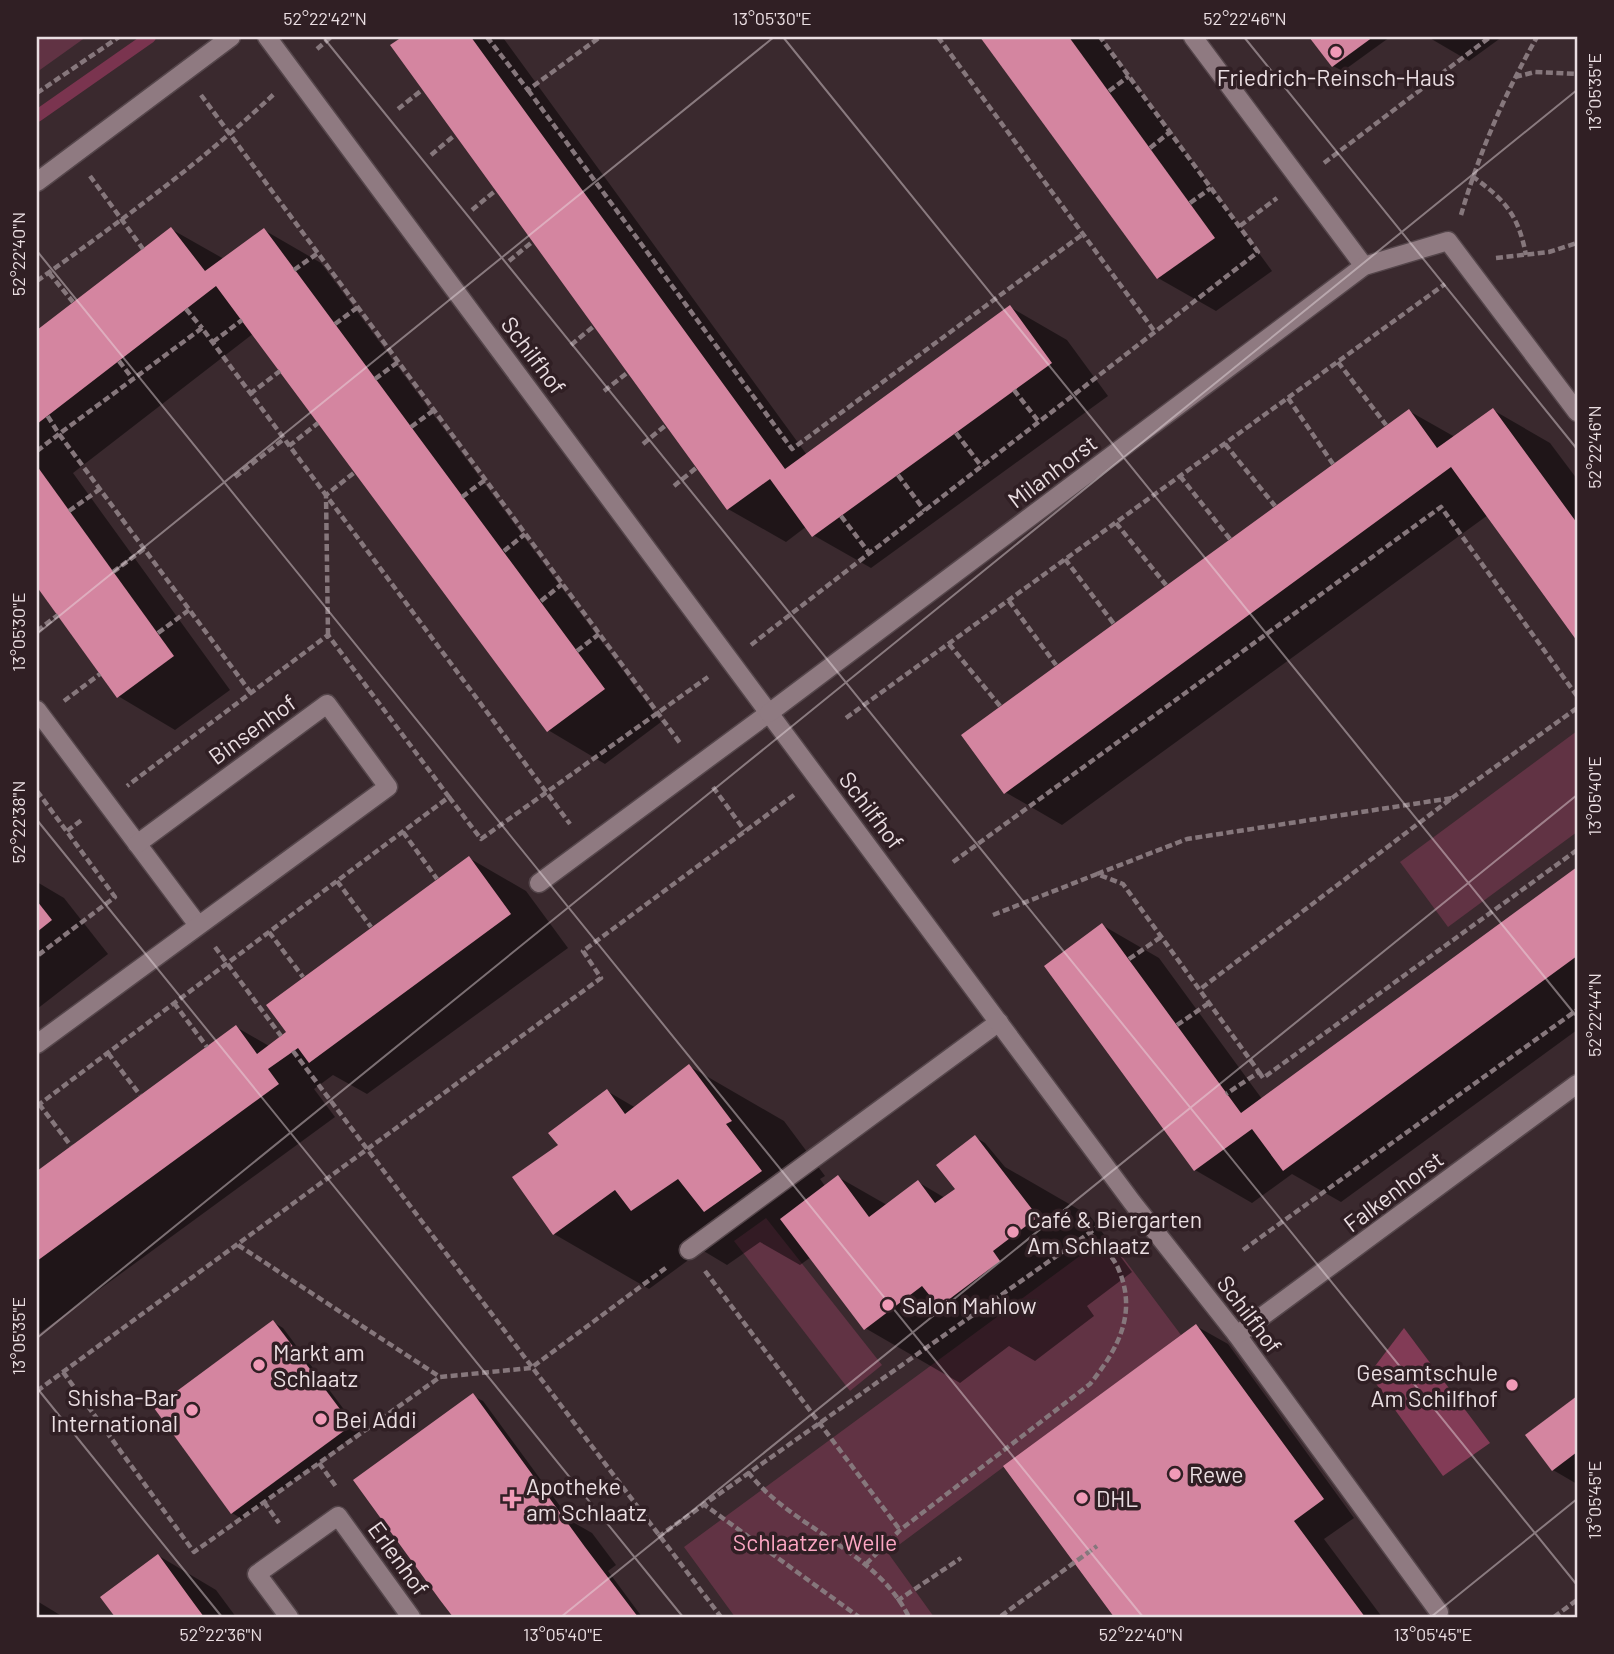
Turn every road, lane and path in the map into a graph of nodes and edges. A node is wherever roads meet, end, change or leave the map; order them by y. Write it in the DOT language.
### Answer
graph roads {
  1 [pos="119,37"];
  2 [pos="231,37"];
  3 [pos="267,37"];
  4 [pos="331,37"];
  5 [pos="488,37"];
  6 [pos="600,37"];
  7 [pos="938,37"];
  8 [pos="1100,37"];
  9 [pos="1193,37"];
  10 [pos="1490,37"];
  11 [pos="1537,37"];
  12 [pos="317,49"];
  13 [pos="1577,74"];
  14 [pos="1129,76"];
  15 [pos="1514,77"];
  16 [pos="279,90"];
  17 [pos="422,90"];
  18 [pos="528,90"];
  19 [pos="198,91"];
  20 [pos="1109,91"];
  21 [pos="37,93"];
  22 [pos="398,110"];
  23 [pos="1170,132"];
  24 [pos="231,135"];
  25 [pos="454,135"];
  26 [pos="1150,148"];
  27 [pos="73,153"];
  28 [pos="431,155"];
  29 [pos="1472,176"];
  30 [pos="1300,181"];
  31 [pos="37,182"];
  32 [pos="1211,188"];
  33 [pos="495,191"];
  34 [pos="1190,203"];
  35 [pos="472,211"];
  36 [pos="122,220"];
  37 [pos="1239,226"];
  38 [pos="1083,234"];
  39 [pos="1448,241"];
  40 [pos="532,242"];
  41 [pos="1577,243"];
  42 [pos="143,249"];
  43 [pos="318,253"];
  44 [pos="1526,254"];
  45 [pos="509,261"];
  46 [pos="1364,266"];
  47 [pos="294,270"];
  48 [pos="49,273"];
  49 [pos="1473,276"];
  50 [pos="37,281"];
  51 [pos="73,302"];
  52 [pos="358,307"];
  53 [pos="186,309"];
  54 [pos="242,320"];
  55 [pos="335,324"];
  56 [pos="594,326"];
  57 [pos="202,328"];
  58 [pos="1155,332"];
  59 [pos="213,342"];
  60 [pos="571,345"];
  61 [pos="119,361"];
  62 [pos="398,362"];
  63 [pos="1338,362"];
  64 [pos="279,371"];
  65 [pos="627,373"];
  66 [pos="133,379"];
  67 [pos="375,379"];
  68 [pos="1014,390"];
  69 [pos="604,391"];
  70 [pos="250,394"];
  71 [pos="1287,398"];
  72 [pos="434,410"];
  73 [pos="1577,412"];
  74 [pos="47,415"];
  75 [pos="1039,422"];
  76 [pos="318,423"];
  77 [pos="666,425"];
  78 [pos="1386,425"];
  79 [pos="411,427"];
  80 [pos="956,433"];
  81 [pos="59,434"];
  82 [pos="284,439"];
  83 [pos="643,444"];
  84 [pos="1225,444"];
  85 [pos="289,446"];
  86 [pos="37,451"];
  87 [pos="1333,464"];
  88 [pos="982,467"];
  89 [pos="696,468"];
  90 [pos="355,472"];
  91 [pos="898,475"];
  92 [pos="1180,476"];
  93 [pos="235,477"];
  94 [pos="485,480"];
  95 [pos="674,486"];
  96 [pos="100,489"];
  97 [pos="326,495"];
  98 [pos="462,496"];
  99 [pos="1275,506"];
  100 [pos="69,511"];
  101 [pos="925,511"];
  102 [pos="841,516"];
  103 [pos="1116,523"];
  104 [pos="525,534"];
  105 [pos="1230,540"];
  106 [pos="144,549"];
  107 [pos="504,551"];
  108 [pos="870,554"];
  109 [pos="1065,559"];
  110 [pos="113,572"];
  111 [pos="562,584"];
  112 [pos="1166,585"];
  113 [pos="1009,600"];
  114 [pos="541,601"];
  115 [pos="190,610"];
  116 [pos="58,615"];
  117 [pos="1114,624"];
  118 [pos="777,626"];
  119 [pos="37,631"];
  120 [pos="158,633"];
  121 [pos="599,634"];
  122 [pos="328,635"];
  123 [pos="949,644"];
  124 [pos="577,651"];
  125 [pos="1056,665"];
  126 [pos="100,674"];
  127 [pos="251,693"];
  128 [pos="1577,696"];
  129 [pos="57,706"];
  130 [pos="1000,706"];
  131 [pos="1577,708"];
  132 [pos="37,710"];
  133 [pos="769,713"];
  134 [pos="658,714"];
  135 [pos="846,718"];
  136 [pos="697,766"];
  137 [pos="817,778"];
  138 [pos="545,791"];
  139 [pos="37,792"];
  140 [pos="449,797"];
  141 [pos="1452,798"];
  142 [pos="106,802"];
  143 [pos="67,831"];
  144 [pos="745,831"];
  145 [pos="403,832"];
  146 [pos="137,844"];
  147 [pos="587,848"];
  148 [pos="1577,850"];
  149 [pos="953,862"];
  150 [pos="1097,874"];
  151 [pos="437,879"];
  152 [pos="337,881"];
  153 [pos="538,883"];
  154 [pos="993,915"];
  155 [pos="198,925"];
  156 [pos="371,927"];
  157 [pos="269,932"];
  158 [pos="1161,937"];
  159 [pos="37,956"];
  160 [pos="1129,959"];
  161 [pos="227,963"];
  162 [pos="303,977"];
  163 [pos="1199,990"];
  164 [pos="174,1003"];
  165 [pos="1209,1003"];
  166 [pos="1577,1010"];
  167 [pos="999,1022"];
  168 [pos="1177,1026"];
  169 [pos="281,1036"];
  170 [pos="37,1044"];
  171 [pos="206,1047"];
  172 [pos="293,1051"];
  173 [pos="107,1053"];
  174 [pos="1259,1072"];
  175 [pos="1577,1084"];
  176 [pos="1226,1094"];
  177 [pos="140,1096"];
  178 [pos="38,1105"];
  179 [pos="71,1146"];
  180 [pos="368,1151"];
  181 [pos="1132,1202"];
  182 [pos="1090,1234"];
  183 [pos="238,1245"];
  184 [pos="689,1250"];
  185 [pos="1243,1250"];
  186 [pos="1237,1335"];
  187 [pos="531,1368"];
  188 [pos="62,1373"];
  189 [pos="440,1377"];
  190 [pos="37,1391"];
  191 [pos="819,1423"];
  192 [pos="319,1463"];
  193 [pos="748,1472"];
  194 [pos="340,1492"];
  195 [pos="264,1502"];
  196 [pos="702,1503"];
  197 [pos="900,1530"];
  198 [pos="285,1532"];
  199 [pos="658,1537"];
  200 [pos="1097,1546"];
  201 [pos="961,1558"];
  202 [pos="866,1564"];
  203 [pos="1577,1600"];
  204 [pos="897,1601"];
  205 [pos="1439,1612"];
  206 [pos="909,1616"];
  207 [pos="1001,1616"];
  208 [pos="289,1617"];
  209 [pos="411,1617"];
  210 [pos="721,1617"];
  211 [pos="859,1617"];
  212 [pos="1554,1617"];
  1 -- 21 [label="path"];
  2 -- 27 [label="street"];
  3 -- 133 [label="street, Schilfhof"];
  4 -- 12 [label="path"];
  5 -- 18 [label="path"];
  6 -- 18 [label="path"];
  7 -- 38 [label="path"];
  8 -- 14 [label="path"];
  9 -- 30 [label="street"];
  10 -- 30 [label="path"];
  11 -- 15 [label="path"];
  13 -- 15 [label="path"];
  14 -- 20 [label="path"];
  14 -- 23 [label="path"];
  15 -- 29 [label="path"];
  16 -- 24 [label="path"];
  17 -- 22 [label="path"];
  18 -- 38 [label="path"];
  19 -- 24 [label="path"];
  23 -- 26 [label="path"];
  23 -- 32 [label="path"];
  24 -- 36 [label="path"];
  24 -- 43 [label="path"];
  25 -- 28 [label="path"];
  27 -- 31 [label="street"];
  27 -- 36 [label="path"];
  29 -- 39 [label="path"];
  29 -- 44 [label="path"];
  30 -- 37 [label="path"];
  30 -- 46 [label="street"];
  32 -- 34 [label="path"];
  32 -- 37 [label="path"];
  33 -- 35 [label="path"];
  36 -- 42 [label="path"];
  36 -- 48 [label="path"];
  37 -- 58 [label="path"];
  38 -- 58 [label="path"];
  39 -- 46 [label="street, Milanhorst"];
  39 -- 49 [label="street"];
  40 -- 45 [label="path"];
  41 -- 44 [label="path"];
  43 -- 47 [label="path"];
  43 -- 52 [label="path"];
  44 -- 49 [label="path"];
  46 -- 133 [label="street, Milanhorst"];
  48 -- 50 [label="path"];
  48 -- 51 [label="path"];
  49 -- 63 [label="path"];
  49 -- 73 [label="street"];
  52 -- 55 [label="path"];
  52 -- 62 [label="path"];
  53 -- 57 [label="path"];
  54 -- 59 [label="path"];
  56 -- 60 [label="path"];
  57 -- 59 [label="path"];
  57 -- 66 [label="path"];
  58 -- 75 [label="path"];
  59 -- 70 [label="path"];
  61 -- 66 [label="path"];
  62 -- 67 [label="path"];
  62 -- 72 [label="path"];
  63 -- 71 [label="path"];
  63 -- 78 [label="path"];
  64 -- 70 [label="path"];
  65 -- 69 [label="path"];
  66 -- 81 [label="path"];
  68 -- 75 [label="path"];
  70 -- 82 [label="path"];
  71 -- 84 [label="path"];
  71 -- 87 [label="path"];
  72 -- 79 [label="path"];
  72 -- 94 [label="path"];
  74 -- 81 [label="path"];
  75 -- 88 [label="path"];
  76 -- 85 [label="path"];
  77 -- 83 [label="path"];
  80 -- 88 [label="path"];
  81 -- 86 [label="path"];
  81 -- 96 [label="path"];
  82 -- 85 [label="path"];
  82 -- 93 [label="path"];
  84 -- 92 [label="path"];
  84 -- 99 [label="path"];
  85 -- 97 [label="path"];
  88 -- 101 [label="path"];
  89 -- 95 [label="path"];
  90 -- 97 [label="path"];
  91 -- 101 [label="path"];
  92 -- 103 [label="path"];
  92 -- 105 [label="path"];
  94 -- 98 [label="path"];
  94 -- 104 [label="path"];
  96 -- 100 [label="path"];
  96 -- 106 [label="path"];
  97 -- 122 [label="path"];
  97 -- 138 [label="path"];
  101 -- 108 [label="path"];
  102 -- 108 [label="path"];
  103 -- 109 [label="path"];
  103 -- 112 [label="path"];
  104 -- 107 [label="path"];
  104 -- 111 [label="path"];
  106 -- 110 [label="path"];
  106 -- 115 [label="path"];
  108 -- 118 [label="path"];
  109 -- 113 [label="path"];
  109 -- 117 [label="path"];
  111 -- 114 [label="path"];
  111 -- 121 [label="path"];
  113 -- 123 [label="path"];
  113 -- 125 [label="path"];
  115 -- 120 [label="path"];
  115 -- 127 [label="path"];
  116 -- 119 [label="path"];
  121 -- 124 [label="path"];
  121 -- 134 [label="path"];
  122 -- 127 [label="path"];
  122 -- 140 [label="path"];
  123 -- 130 [label="path"];
  123 -- 135 [label="path"];
  126 -- 129 [label="path"];
  127 -- 142 [label="path"];
  128 -- 149 [label="path"];
  131 -- 141 [label="path"];
  132 -- 142 [label="street"];
  133 -- 136 [label="street, Milanhorst"];
  133 -- 137 [label="street, Schilfhof"];
  134 -- 136 [label="path"];
  134 -- 138 [label="path"];
  136 -- 144 [label="path"];
  136 -- 147 [label="street, Milanhorst"];
  137 -- 144 [label="path"];
  137 -- 167 [label="street, Schilfhof"];
  138 -- 140 [label="path"];
  138 -- 147 [label="path"];
  139 -- 143 [label="path"];
  140 -- 145 [label="path"];
  141 -- 150 [label="path"];
  141 -- 163 [label="path"];
  142 -- 143 [label="path"];
  142 -- 146 [label="street"];
  143 -- 159 [label="path"];
  144 -- 180 [label="path"];
  145 -- 151 [label="path"];
  145 -- 152 [label="path"];
  146 -- 155 [label="street"];
  146 -- 155 [label="street, Binsenhof"];
  147 -- 153 [label="street, Milanhorst"];
  148 -- 174 [label="path"];
  150 -- 154 [label="path"];
  150 -- 158 [label="path"];
  152 -- 156 [label="path"];
  152 -- 157 [label="path"];
  155 -- 161 [label="path"];
  155 -- 170 [label="street, Binsenhof"];
  157 -- 161 [label="path"];
  157 -- 162 [label="path"];
  158 -- 160 [label="path"];
  158 -- 163 [label="path"];
  161 -- 164 [label="path"];
  161 -- 169 [label="path"];
  163 -- 165 [label="path"];
  164 -- 171 [label="path"];
  164 -- 173 [label="path"];
  165 -- 168 [label="path"];
  165 -- 174 [label="path"];
  166 -- 185 [label="path"];
  167 -- 181 [label="street, Schilfhof"];
  167 -- 184 [label="street"];
  172 -- 180 [label="path"];
  173 -- 177 [label="path"];
  173 -- 178 [label="path"];
  174 -- 176 [label="path"];
  175 -- 186 [label="street, Falkenhorst"];
  178 -- 179 [label="path"];
  180 -- 183 [label="path"];
  180 -- 187 [label="path"];
  181 -- 182 [label="path"];
  181 -- 186 [label="street, Schilfhof"];
  182 -- 191 [label="path"];
  182 -- 197 [label="path"];
  183 -- 188 [label="path"];
  183 -- 189 [label="path"];
  184 -- 187 [label="path"];
  184 -- 191 [label="path"];
  186 -- 205 [label="street, Schilfhof"];
  187 -- 189 [label="path"];
  187 -- 199 [label="path"];
  188 -- 190 [label="path"];
  188 -- 195 [label="path"];
  189 -- 192 [label="path"];
  191 -- 193 [label="path"];
  191 -- 197 [label="path"];
  192 -- 194 [label="path"];
  192 -- 195 [label="path"];
  193 -- 196 [label="path"];
  193 -- 202 [label="path"];
  195 -- 198 [label="path"];
  196 -- 199 [label="path"];
  196 -- 211 [label="path"];
  197 -- 202 [label="path"];
  199 -- 210 [label="path"];
  200 -- 207 [label="path"];
  201 -- 204 [label="path"];
  202 -- 204 [label="path"];
  203 -- 212 [label="path"];
  204 -- 206 [label="path"];
  208 -- 209 [label="street, Erlenhof"];
}
